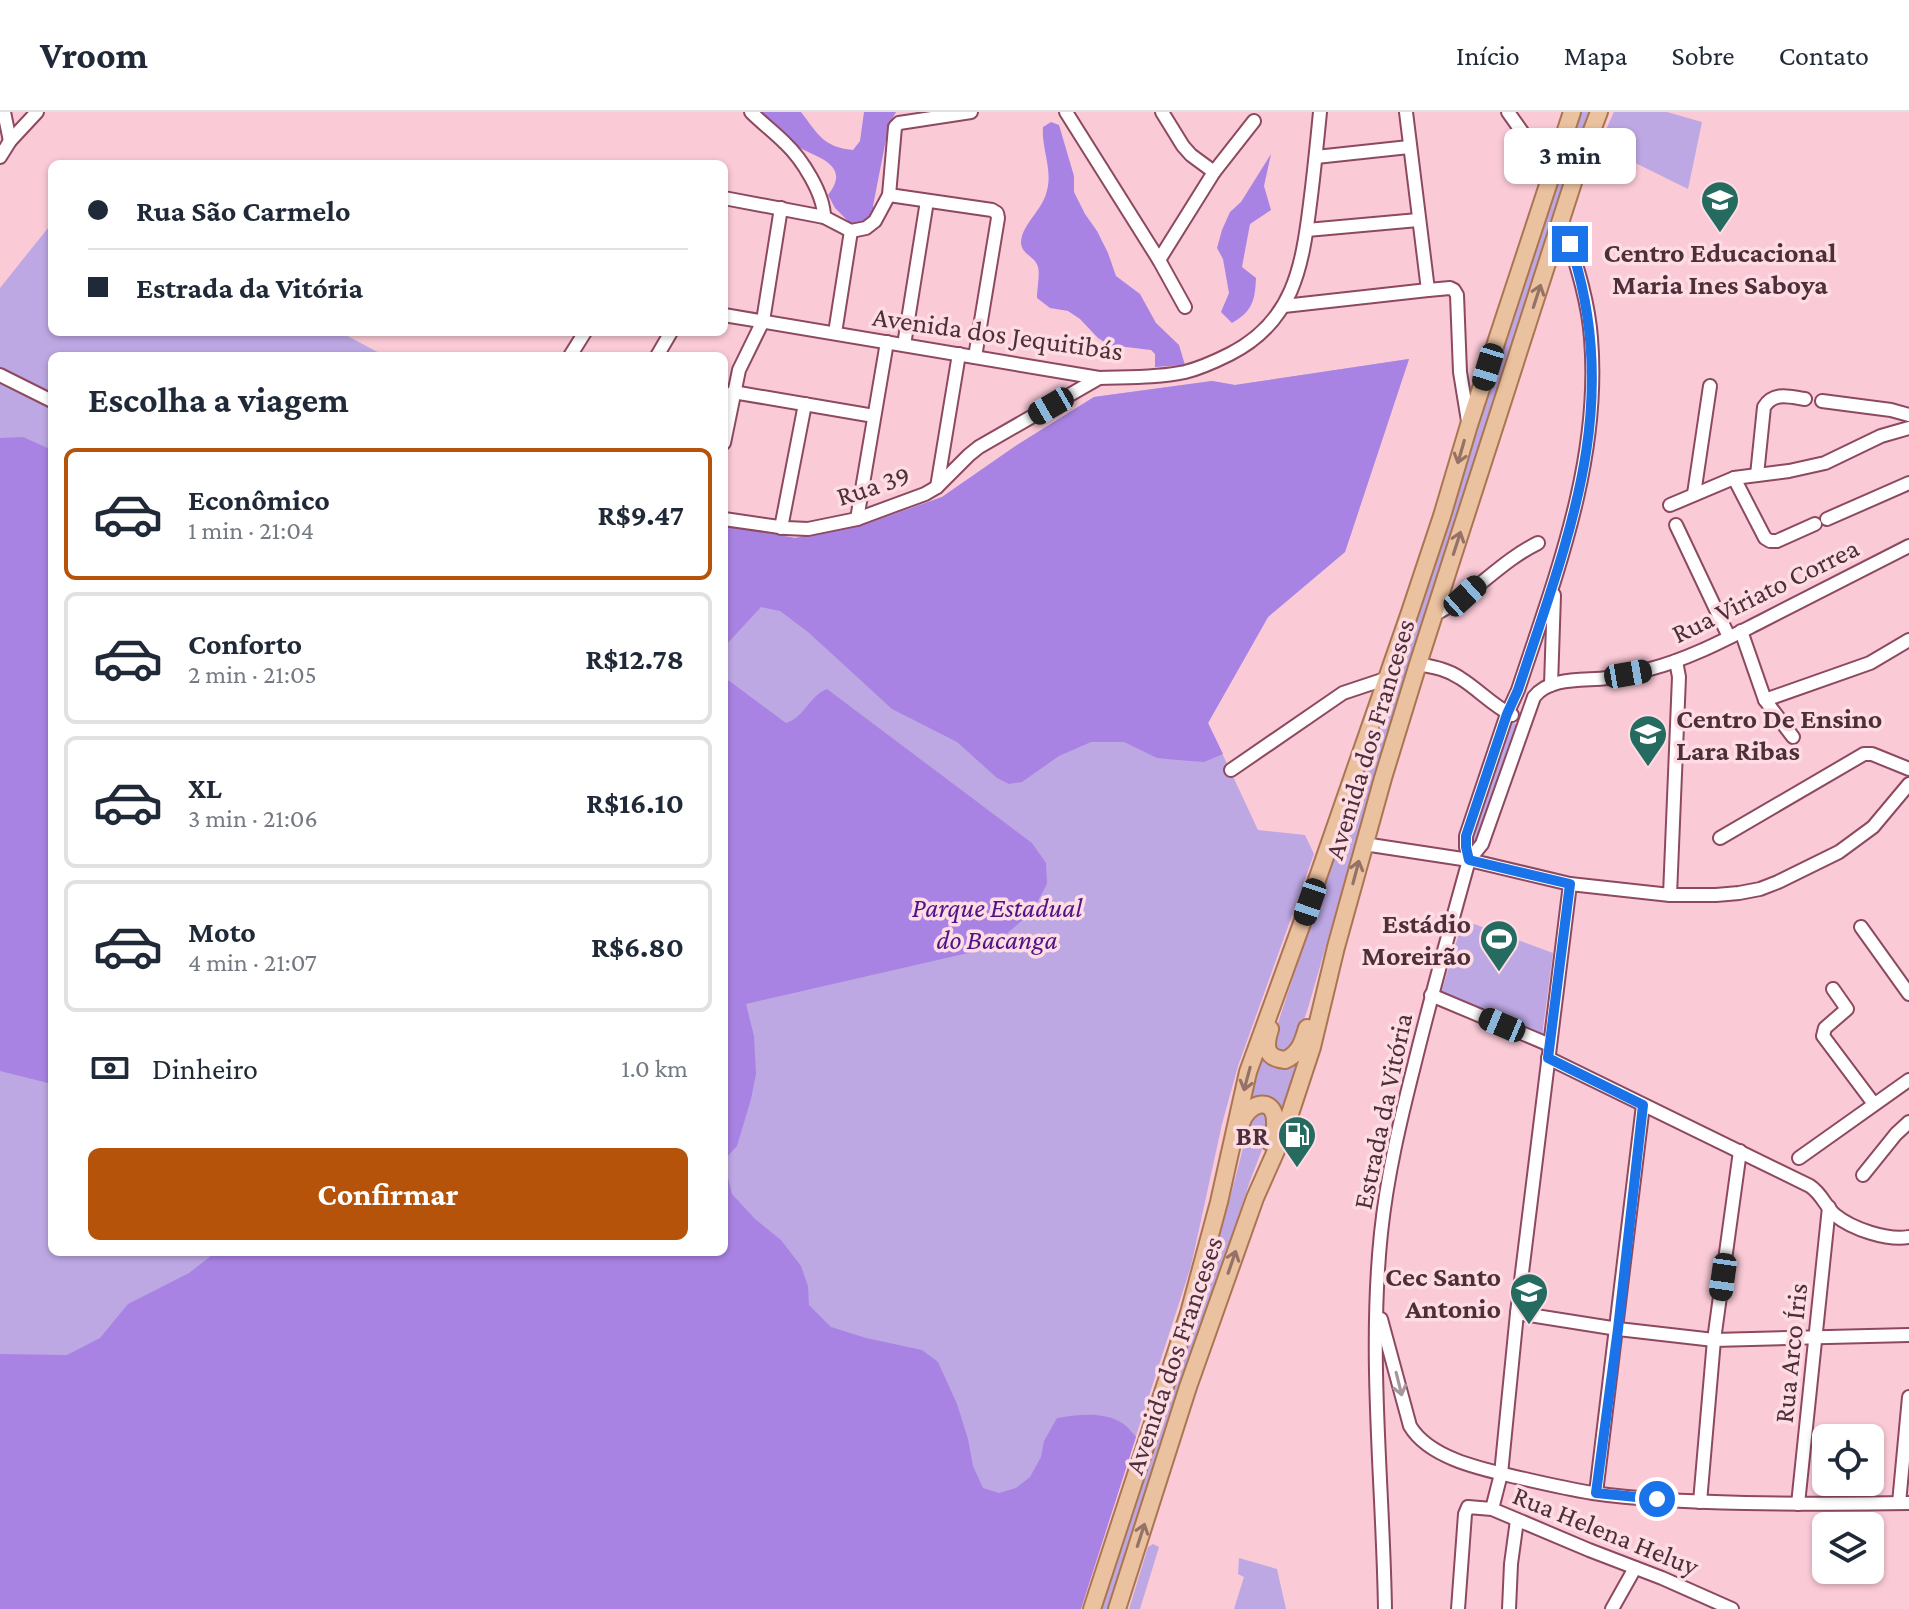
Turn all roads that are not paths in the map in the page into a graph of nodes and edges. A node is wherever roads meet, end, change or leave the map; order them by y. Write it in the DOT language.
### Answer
graph roads {
  1 [pos="4,112"];
  2 [pos="37,112"];
  3 [pos="751,112"];
  4 [pos="971,112"];
  5 [pos="1066,112"];
  6 [pos="1162,112"];
  7 [pos="1320,112"];
  8 [pos="1406,112"];
  9 [pos="1508,112"];
  10 [pos="1572,112"];
  11 [pos="1599,112"];
  12 [pos="1254,121"];
  13 [pos="4,146"];
  14 [pos="1409,147"];
  15 [pos="1316,157"];
  16 [pos="1214,172"];
  17 [pos="1552,174"];
  18 [pos="889,195"];
  19 [pos="728,199"];
  20 [pos="927,201"];
  21 [pos="781,208"];
  22 [pos="824,217"];
  23 [pos="1562,219"];
  24 [pos="1418,220"];
  25 [pos="1307,230"];
  26 [pos="851,231"];
  27 [pos="1159,260"];
  28 [pos="1428,290"];
  29 [pos="1284,306"];
  30 [pos="1185,307"];
  31 [pos="728,316"];
  32 [pos="763,321"];
  33 [pos="835,333"];
  34 [pos="887,342"];
  35 [pos="904,345"];
  36 [pos="959,354"];
  37 [pos="975,357"];
  38 [pos="1460,372"];
  39 [pos="0,375"];
  40 [pos="1099,378"];
  41 [pos="1483,383"];
  42 [pos="1710,386"];
  43 [pos="733,392"];
  44 [pos="48,399"];
  45 [pos="1805,399"];
  46 [pos="1822,401"];
  47 [pos="728,404"];
  48 [pos="805,404"];
  49 [pos="1909,415"];
  50 [pos="874,416"];
  51 [pos="1469,425"];
  52 [pos="1909,428"];
  53 [pos="1757,475"];
  54 [pos="1734,478"];
  55 [pos="1909,483"];
  56 [pos="937,487"];
  57 [pos="1694,494"];
  58 [pos="1670,505"];
  59 [pos="857,519"];
  60 [pos="728,520"];
  61 [pos="1676,525"];
  62 [pos="781,528"];
  63 [pos="1538,543"];
  64 [pos="1909,546"];
  65 [pos="1554,579"];
  66 [pos="1477,585"];
  67 [pos="1442,587"];
  68 [pos="1433,615"];
  69 [pos="1735,634"];
  70 [pos="1909,640"];
  71 [pos="1676,661"];
  72 [pos="1418,664"];
  73 [pos="1388,678"];
  74 [pos="1551,685"];
  75 [pos="1765,700"];
  76 [pos="1507,714"];
  77 [pos="1526,721"];
  78 [pos="1793,737"];
  79 [pos="1909,769"];
  80 [pos="1231,770"];
  81 [pos="1909,784"];
  82 [pos="1720,838"];
  83 [pos="1364,844"];
  84 [pos="1469,860"];
  85 [pos="1570,884"];
  86 [pos="1670,895"];
  87 [pos="1301,926"];
  88 [pos="1861,927"];
  89 [pos="1336,947"];
  90 [pos="1833,989"];
  91 [pos="1909,994"];
  92 [pos="1431,995"];
  93 [pos="1549,1052"];
  94 [pos="1909,1080"];
  95 [pos="1874,1104"];
  96 [pos="1643,1105"];
  97 [pos="1909,1122"];
  98 [pos="1740,1151"];
  99 [pos="1799,1158"];
  100 [pos="1863,1175"];
  101 [pos="1255,1198"];
  102 [pos="1219,1202"];
  103 [pos="1829,1207"];
  104 [pos="1909,1237"];
  105 [pos="1378,1309"];
  106 [pos="1517,1313"];
  107 [pos="1618,1329"];
  108 [pos="1909,1335"];
  109 [pos="1817,1336"];
  110 [pos="1714,1340"];
  111 [pos="1909,1397"];
  112 [pos="1501,1474"];
  113 [pos="1596,1493"];
  114 [pos="1700,1502"];
  115 [pos="1904,1503"];
  116 [pos="1798,1504"];
  117 [pos="1492,1509"];
  118 [pos="1517,1520"];
  119 [pos="1635,1568"];
  120 [pos="1617,1607"];
  121 [pos="1726,1608"];
  122 [pos="1092,1609"];
  123 [pos="1117,1609"];
  124 [pos="1385,1609"];
  125 [pos="1458,1609"];
  126 [pos="1509,1609"];
  1 -- 13 [label="street"];
  2 -- 13 [label="street"];
  3 -- 22 [label="street"];
  4 -- 18 [label="street"];
  5 -- 27 [label="street"];
  6 -- 16 [label="street"];
  7 -- 15 [label="street, Avenida dos Jequitibás"];
  8 -- 14 [label="street"];
  9 -- 17 [label="street"];
  10 -- 17 [label="main road, Avenida dos Franceses"];
  11 -- 23 [label="main road, Avenida dos Franceses"];
  12 -- 16 [label="street"];
  14 -- 15 [label="street"];
  14 -- 24 [label="street"];
  15 -- 25 [label="street, Avenida dos Jequitibás"];
  16 -- 27 [label="street"];
  17 -- 41 [label="main road, Avenida dos Franceses"];
  18 -- 20 [label="street"];
  18 -- 26 [label="street"];
  19 -- 21 [label="street"];
  20 -- 35 [label="street"];
  20 -- 37 [label="street"];
  21 -- 22 [label="street"];
  21 -- 32 [label="street"];
  22 -- 26 [label="street"];
  23 -- 65 [label="street, Estrada da Vitória"];
  67 -- 23 [label="main road, Avenida dos Franceses, one-way"];
  24 -- 25 [label="street"];
  24 -- 28 [label="street"];
  25 -- 29 [label="street, Avenida dos Jequitibás"];
  26 -- 33 [label="street"];
  27 -- 30 [label="street"];
  28 -- 29 [label="street"];
  28 -- 38 [label="street"];
  29 -- 40 [label="street, Avenida dos Jequitibás"];
  31 -- 32 [label="street, Avenida dos Jequitibás"];
  32 -- 33 [label="street, Avenida dos Jequitibás"];
  32 -- 43 [label="street"];
  33 -- 34 [label="street, Avenida dos Jequitibás"];
  34 -- 35 [label="street, Avenida dos Jequitibás"];
  34 -- 50 [label="street"];
  35 -- 36 [label="street, Avenida dos Jequitibás"];
  36 -- 37 [label="street, Avenida dos Jequitibás"];
  36 -- 56 [label="street"];
  37 -- 40 [label="street, Avenida dos Jequitibás"];
  38 -- 41 [label="street"];
  38 -- 51 [label="street"];
  39 -- 44 [label="street"];
  40 -- 56 [label="street, Rua 39"];
  41 -- 51 [label="main road, Avenida dos Franceses"];
  42 -- 57 [label="street"];
  43 -- 47 [label="street"];
  43 -- 48 [label="street"];
  45 -- 53 [label="street"];
  46 -- 49 [label="street"];
  48 -- 50 [label="street"];
  48 -- 62 [label="street"];
  50 -- 59 [label="street"];
  51 -- 73 [label="main road, Avenida dos Franceses, one-way"];
  52 -- 53 [label="street"];
  53 -- 54 [label="street"];
  54 -- 55 [label="street"];
  54 -- 57 [label="street"];
  56 -- 59 [label="street, Rua 39"];
  57 -- 58 [label="street"];
  59 -- 62 [label="street, Rua 39"];
  60 -- 62 [label="street, Rua 39"];
  61 -- 69 [label="street"];
  63 -- 66 [label="street"];
  64 -- 69 [label="street, Rua Viriato Correa"];
  65 -- 74 [label="street"];
  65 -- 76 [label="street, Estrada da Vitória"];
  66 -- 67 [label="street"];
  66 -- 68 [label="street"];
  67 -- 68 [label="main road, Avenida dos Franceses"];
  68 -- 72 [label="main road, Avenida dos Franceses"];
  69 -- 71 [label="street, Rua Viriato Correa"];
  69 -- 75 [label="street"];
  70 -- 75 [label="street"];
  71 -- 74 [label="street, Rua Viriato Correa"];
  71 -- 86 [label="street"];
  72 -- 76 [label="street"];
  72 -- 83 [label="main road, Avenida dos Franceses"];
  73 -- 80 [label="street"];
  73 -- 87 [label="main road, Avenida dos Franceses"];
  74 -- 77 [label="street"];
  75 -- 78 [label="street"];
  76 -- 77 [label="street"];
  76 -- 84 [label="street, Estrada da Vitória"];
  77 -- 84 [label="street"];
  79 -- 82 [label="street"];
  81 -- 86 [label="street"];
  83 -- 84 [label="street"];
  89 -- 83 [label="main road, Avenida dos Franceses, one-way"];
  84 -- 85 [label="street"];
  84 -- 92 [label="street, Estrada da Vitória"];
  85 -- 86 [label="street"];
  85 -- 93 [label="street"];
  87 -- 89 [label="main road"];
  87 -- 102 [label="main road, Avenida dos Franceses, one-way"];
  88 -- 91 [label="street"];
  89 -- 101 [label="main road, Avenida dos Franceses"];
  90 -- 95 [label="street"];
  92 -- 93 [label="street"];
  92 -- 105 [label="street, Estrada da Vitória"];
  93 -- 96 [label="street"];
  93 -- 106 [label="street"];
  94 -- 95 [label="street"];
  95 -- 99 [label="street"];
  96 -- 98 [label="street"];
  96 -- 107 [label="street"];
  97 -- 100 [label="street"];
  98 -- 103 [label="street"];
  98 -- 110 [label="street"];
  101 -- 102 [label="main road"];
  123 -- 101 [label="main road, Avenida dos Franceses, one-way"];
  102 -- 122 [label="main road, Avenida dos Franceses"];
  103 -- 104 [label="street"];
  103 -- 109 [label="street, Rua Arco Íris"];
  105 -- 112 [label="street, one-way"];
  105 -- 124 [label="street, Estrada da Vitória"];
  106 -- 107 [label="street"];
  106 -- 112 [label="street"];
  107 -- 110 [label="street"];
  107 -- 113 [label="street"];
  108 -- 109 [label="street"];
  109 -- 110 [label="street"];
  109 -- 116 [label="street, Rua Arco Íris"];
  110 -- 114 [label="street"];
  111 -- 115 [label="street"];
  112 -- 113 [label="street"];
  112 -- 117 [label="street"];
  113 -- 114 [label="street"];
  114 -- 116 [label="street"];
  115 -- 116 [label="street"];
  117 -- 118 [label="street, Rua Helena Heluy"];
  117 -- 125 [label="street, Rua Helena Heluy"];
  118 -- 119 [label="street, Rua Helena Heluy"];
  118 -- 126 [label="street"];
  119 -- 120 [label="street"];
  119 -- 121 [label="street, Rua Helena Heluy"];
}
